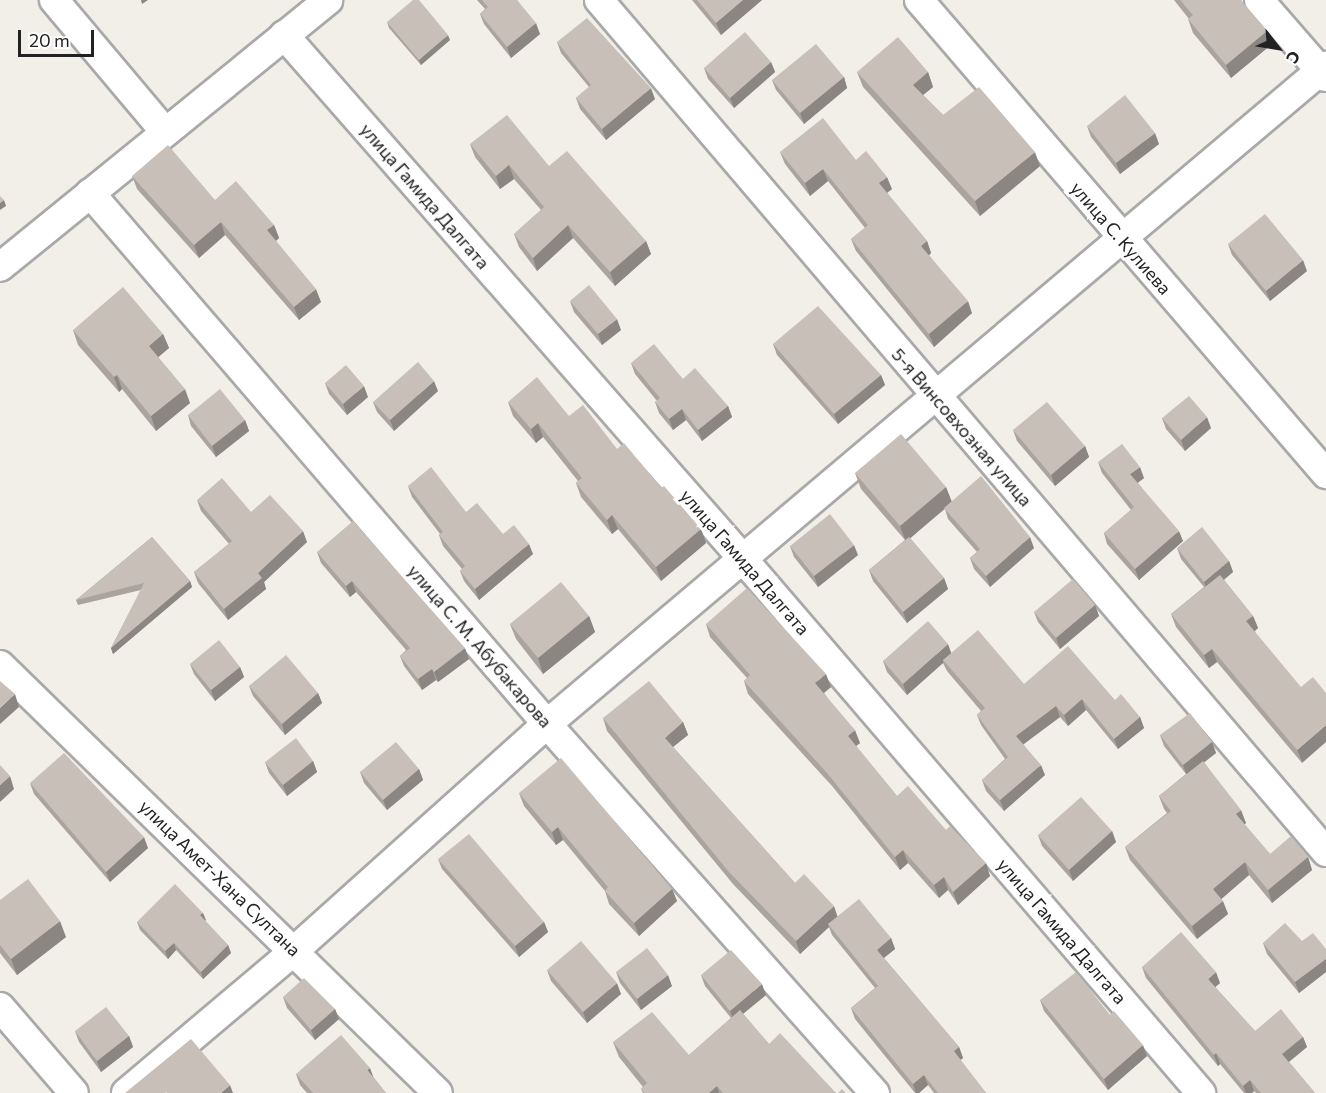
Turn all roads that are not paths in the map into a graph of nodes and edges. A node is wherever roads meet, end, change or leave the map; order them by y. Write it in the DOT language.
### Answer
graph roads {
  1 [pos="54,0"];
  2 [pos="328,0"];
  3 [pos="599,0"];
  4 [pos="919,0"];
  5 [pos="1259,0"];
  6 [pos="284,35"];
  7 [pos="1324,71"];
  8 [pos="165,132"];
  9 [pos="90,194"];
  10 [pos="1121,239"];
  11 [pos="0,267"];
  12 [pos="935,396"];
  13 [pos="1326,474"];
  14 [pos="743,559"];
  15 [pos="0,665"];
  16 [pos="547,724"];
  17 [pos="1326,852"];
  18 [pos="295,950"];
  19 [pos="0,1007"];
  20 [pos="74,1093"];
  21 [pos="126,1093"];
  22 [pos="438,1093"];
  23 [pos="875,1093"];
  24 [pos="1201,1093"];
  1 -- 8 [label="street"];
  2 -- 6 [label="street"];
  3 -- 12 [label="street, 5-я Винсовхозная улица"];
  4 -- 10 [label="street, улица С. Кулиева"];
  5 -- 7 [label="street"];
  6 -- 8 [label="street"];
  6 -- 14 [label="street, улица Гамида Далгата"];
  7 -- 10 [label="street"];
  8 -- 9 [label="street"];
  9 -- 11 [label="street"];
  9 -- 16 [label="street, улица С. М. Абубакарова"];
  10 -- 12 [label="street"];
  10 -- 13 [label="street, улица С. Кулиева"];
  12 -- 14 [label="street"];
  12 -- 17 [label="street, 5-я Винсовхозная улица"];
  14 -- 16 [label="street"];
  14 -- 24 [label="street, улица Гамида Далгата"];
  15 -- 18 [label="street, улица Амет-Хана Султана"];
  16 -- 18 [label="street"];
  16 -- 23 [label="street, улица С. М. Абубакарова"];
  18 -- 21 [label="street"];
  18 -- 22 [label="street, улица Амет-Хана Султана"];
  19 -- 20 [label="street"];
}
